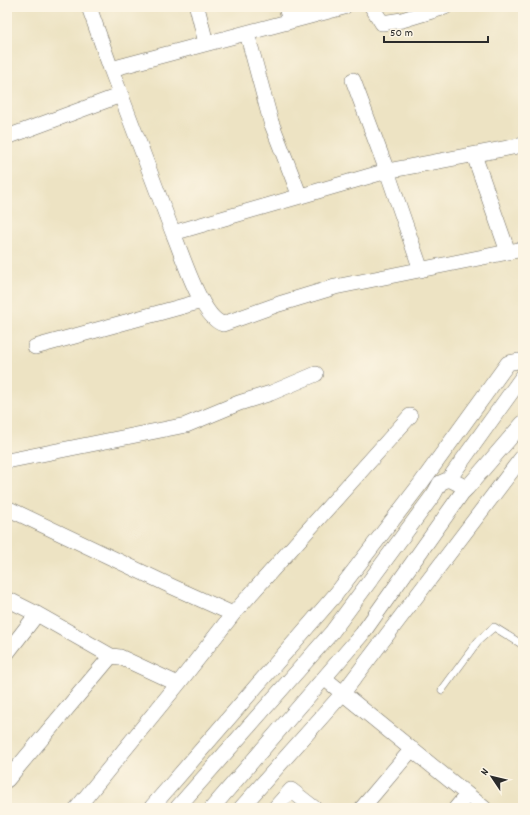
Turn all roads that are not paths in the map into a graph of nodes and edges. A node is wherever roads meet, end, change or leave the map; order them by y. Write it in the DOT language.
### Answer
graph roads {
  1 [pos="89,7"];
  2 [pos="197,7"];
  3 [pos="344,7"];
  4 [pos="372,7"];
  5 [pos="445,7"];
  6 [pos="288,14"];
  7 [pos="247,33"];
  8 [pos="206,43"];
  9 [pos="111,69"];
  10 [pos="353,80"];
  11 [pos="120,95"];
  12 [pos="7,137"];
  13 [pos="523,146"];
  14 [pos="474,155"];
  15 [pos="387,171"];
  16 [pos="301,196"];
  17 [pos="173,232"];
  18 [pos="523,249"];
  19 [pos="508,252"];
  20 [pos="421,270"];
  21 [pos="202,301"];
  22 [pos="35,347"];
  23 [pos="523,363"];
  24 [pos="316,374"];
  25 [pos="523,376"];
  26 [pos="410,416"];
  27 [pos="523,423"];
  28 [pos="523,456"];
  29 [pos="7,461"];
  30 [pos="449,479"];
  31 [pos="467,488"];
  32 [pos="7,508"];
  33 [pos="7,599"];
  34 [pos="38,614"];
  35 [pos="233,614"];
  36 [pos="523,645"];
  37 [pos="7,653"];
  38 [pos="111,656"];
  39 [pos="324,678"];
  40 [pos="178,684"];
  41 [pos="442,690"];
  42 [pos="343,693"];
  43 [pos="412,750"];
  44 [pos="7,780"];
  45 [pos="467,795"];
  46 [pos="78,808"];
  47 [pos="150,808"];
  48 [pos="177,808"];
  49 [pos="212,808"];
  50 [pos="241,808"];
  51 [pos="275,808"];
  52 [pos="314,808"];
  53 [pos="362,808"];
  54 [pos="456,808"];
  55 [pos="484,808"];
  1 -- 9 [label="street"];
  2 -- 8 [label="street"];
  3 -- 6 [label="street"];
  4 -- 5 [label="street"];
  6 -- 7 [label="street"];
  7 -- 8 [label="street"];
  7 -- 16 [label="street"];
  8 -- 9 [label="street"];
  9 -- 11 [label="street"];
  10 -- 15 [label="street"];
  11 -- 12 [label="street"];
  11 -- 17 [label="street"];
  13 -- 14 [label="street"];
  14 -- 15 [label="street"];
  14 -- 19 [label="street"];
  15 -- 16 [label="street"];
  15 -- 20 [label="street"];
  16 -- 17 [label="street"];
  17 -- 21 [label="street"];
  18 -- 19 [label="street"];
  19 -- 20 [label="street"];
  20 -- 21 [label="street"];
  21 -- 22 [label="street"];
  23 -- 47 [label="street"];
  24 -- 29 [label="street"];
  25 -- 30 [label="street"];
  26 -- 35 [label="street"];
  27 -- 31 [label="street"];
  28 -- 42 [label="street"];
  30 -- 31 [label="street"];
  30 -- 48 [label="street"];
  31 -- 39 [label="street"];
  32 -- 35 [label="street"];
  33 -- 34 [label="street"];
  34 -- 37 [label="street"];
  34 -- 38 [label="street"];
  35 -- 40 [label="street"];
  36 -- 41 [label="lane"];
  38 -- 40 [label="street"];
  38 -- 44 [label="street"];
  39 -- 42 [label="street"];
  39 -- 49 [label="street"];
  40 -- 46 [label="street"];
  42 -- 43 [label="street"];
  42 -- 50 [label="street"];
  43 -- 45 [label="street"];
  43 -- 53 [label="street"];
  45 -- 54 [label="street"];
  45 -- 55 [label="street"];
  51 -- 52 [label="street"];
}
